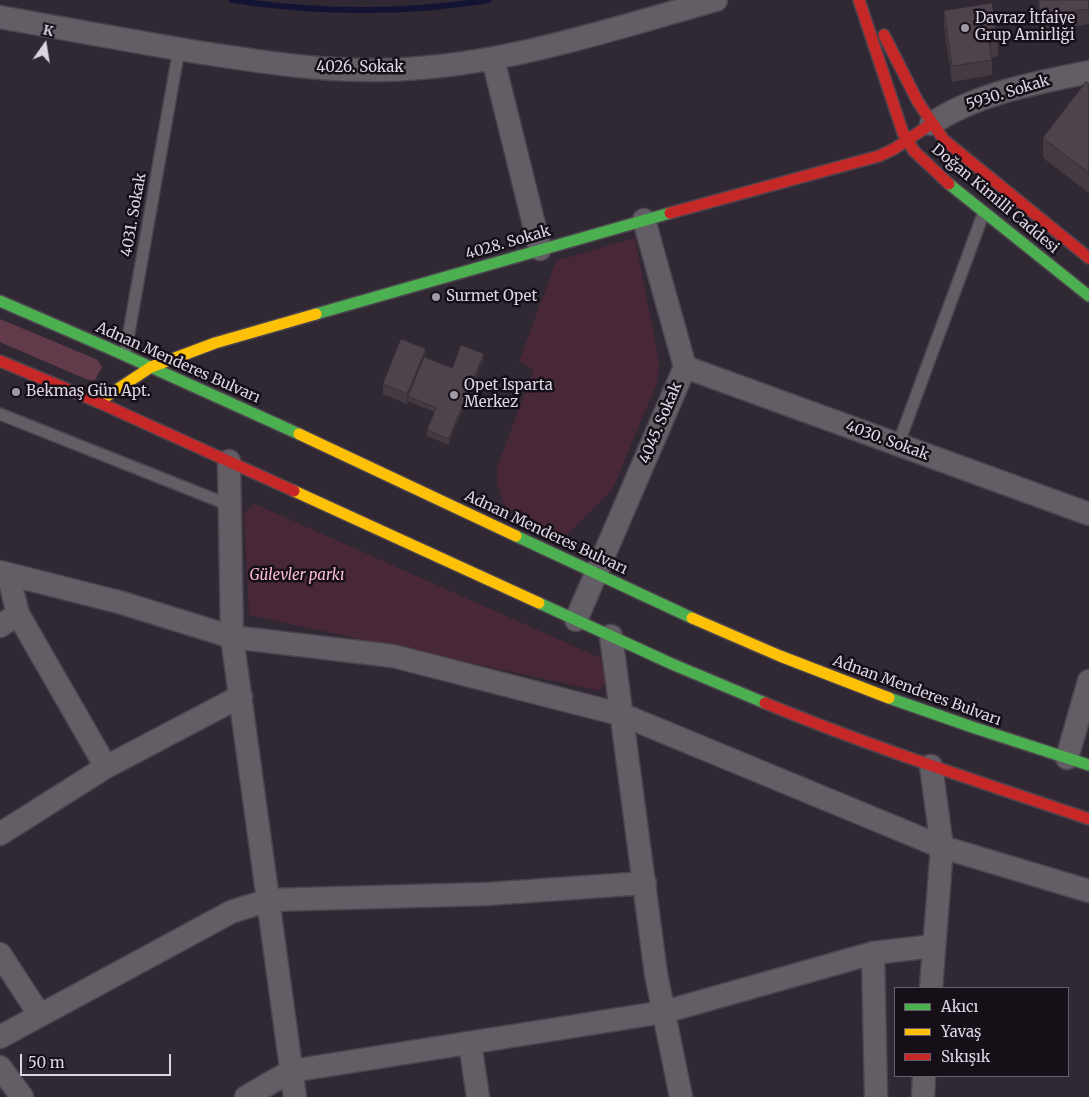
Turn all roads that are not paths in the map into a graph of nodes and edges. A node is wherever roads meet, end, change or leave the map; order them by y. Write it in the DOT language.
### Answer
graph roads {
  1 [pos="716,0"];
  2 [pos="859,0"];
  3 [pos="866,0"];
  4 [pos="0,17"];
  5 [pos="179,49"];
  6 [pos="493,59"];
  7 [pos="1089,72"];
  8 [pos="931,124"];
  9 [pos="907,140"];
  10 [pos="984,212"];
  11 [pos="644,220"];
  12 [pos="540,250"];
  13 [pos="1089,258"];
  14 [pos="1089,296"];
  15 [pos="0,301"];
  16 [pos="0,361"];
  17 [pos="123,363"];
  18 [pos="151,367"];
  19 [pos="685,367"];
  20 [pos="118,387"];
  21 [pos="98,402"];
  22 [pos="0,414"];
  23 [pos="898,444"];
  24 [pos="228,461"];
  25 [pos="229,505"];
  26 [pos="1089,514"];
  27 [pos="4,573"];
  28 [pos="596,573"];
  29 [pos="9,620"];
  30 [pos="576,620"];
  31 [pos="611,636"];
  32 [pos="232,637"];
  33 [pos="1089,680"];
  34 [pos="241,696"];
  35 [pos="623,715"];
  36 [pos="1067,758"];
  37 [pos="1089,765"];
  38 [pos="931,766"];
  39 [pos="106,767"];
  40 [pos="1089,819"];
  41 [pos="0,834"];
  42 [pos="942,847"];
  43 [pos="644,883"];
  44 [pos="1089,891"];
  45 [pos="269,900"];
  46 [pos="934,946"];
  47 [pos="873,953"];
  48 [pos="0,954"];
  49 [pos="931,987"];
  50 [pos="664,1012"];
  51 [pos="39,1014"];
  52 [pos="0,1037"];
  53 [pos="470,1043"];
  54 [pos="0,1067"];
  55 [pos="291,1071"];
  56 [pos="924,1077"];
  57 [pos="22,1097"];
  58 [pos="246,1097"];
  59 [pos="295,1097"];
  60 [pos="478,1097"];
  61 [pos="680,1097"];
  62 [pos="876,1097"];
  63 [pos="923,1097"];
  1 -- 6 [label="street, 4026. Sokak"];
  2 -- 9 [label="main road, Doğan Kimilli Caddesi"];
  3 -- 8 [label="main road, Doğan Kimilli Caddesi"];
  4 -- 5 [label="street, 4026. Sokak"];
  5 -- 6 [label="street, 4026. Sokak"];
  5 -- 17 [label="lane, 4031. Sokak"];
  6 -- 12 [label="street"];
  7 -- 8 [label="street, 5930. Sokak"];
  8 -- 9 [label="main road, 4028. Sokak"];
  8 -- 13 [label="main road, Doğan Kimilli Caddesi"];
  9 -- 10 [label="main road, Doğan Kimilli Caddesi"];
  9 -- 11 [label="main road, 4028. Sokak"];
  10 -- 14 [label="main road, Doğan Kimilli Caddesi"];
  10 -- 23 [label="lane"];
  11 -- 12 [label="main road, 4028. Sokak"];
  11 -- 19 [label="street, 4045. Sokak"];
  12 -- 18 [label="main road, 4028. Sokak"];
  15 -- 17 [label="main road, Adnan Menderes Bulvarı"];
  16 -- 21 [label="main road"];
  17 -- 18 [label="main road, Adnan Menderes Bulvarı"];
  17 -- 20 [label="lane, 4031. Sokak"];
  18 -- 20 [label="main road, 4028. Sokak"];
  18 -- 28 [label="main road, Adnan Menderes Bulvarı"];
  19 -- 23 [label="street, 4030. Sokak"];
  19 -- 28 [label="street, 4045. Sokak"];
  20 -- 21 [label="main road, 4028. Sokak"];
  21 -- 24 [label="main road"];
  22 -- 25 [label="lane"];
  23 -- 26 [label="street, 4030. Sokak"];
  24 -- 25 [label="street"];
  24 -- 30 [label="main road"];
  25 -- 32 [label="street"];
  27 -- 29 [label="street"];
  27 -- 32 [label="street"];
  28 -- 30 [label="street, 4045. Sokak"];
  28 -- 36 [label="main road, Adnan Menderes Bulvarı"];
  29 -- 39 [label="street"];
  30 -- 31 [label="main road"];
  31 -- 35 [label="street"];
  31 -- 38 [label="main road"];
  32 -- 34 [label="street"];
  32 -- 35 [label="street"];
  33 -- 36 [label="street"];
  34 -- 39 [label="street"];
  34 -- 45 [label="street"];
  35 -- 42 [label="street"];
  35 -- 43 [label="street"];
  36 -- 37 [label="main road, Adnan Menderes Bulvarı"];
  38 -- 40 [label="main road"];
  38 -- 42 [label="street"];
  39 -- 41 [label="street"];
  42 -- 44 [label="street"];
  42 -- 46 [label="street"];
  43 -- 45 [label="street"];
  43 -- 50 [label="street"];
  45 -- 51 [label="street"];
  45 -- 55 [label="street"];
  46 -- 47 [label="street"];
  46 -- 49 [label="street"];
  47 -- 50 [label="street"];
  47 -- 62 [label="street"];
  48 -- 51 [label="street"];
  50 -- 53 [label="street"];
  50 -- 61 [label="street"];
  51 -- 52 [label="street"];
  53 -- 55 [label="street"];
  53 -- 60 [label="street"];
  54 -- 57 [label="street"];
  55 -- 58 [label="street"];
  55 -- 59 [label="street"];
  56 -- 63 [label="street"];
}
